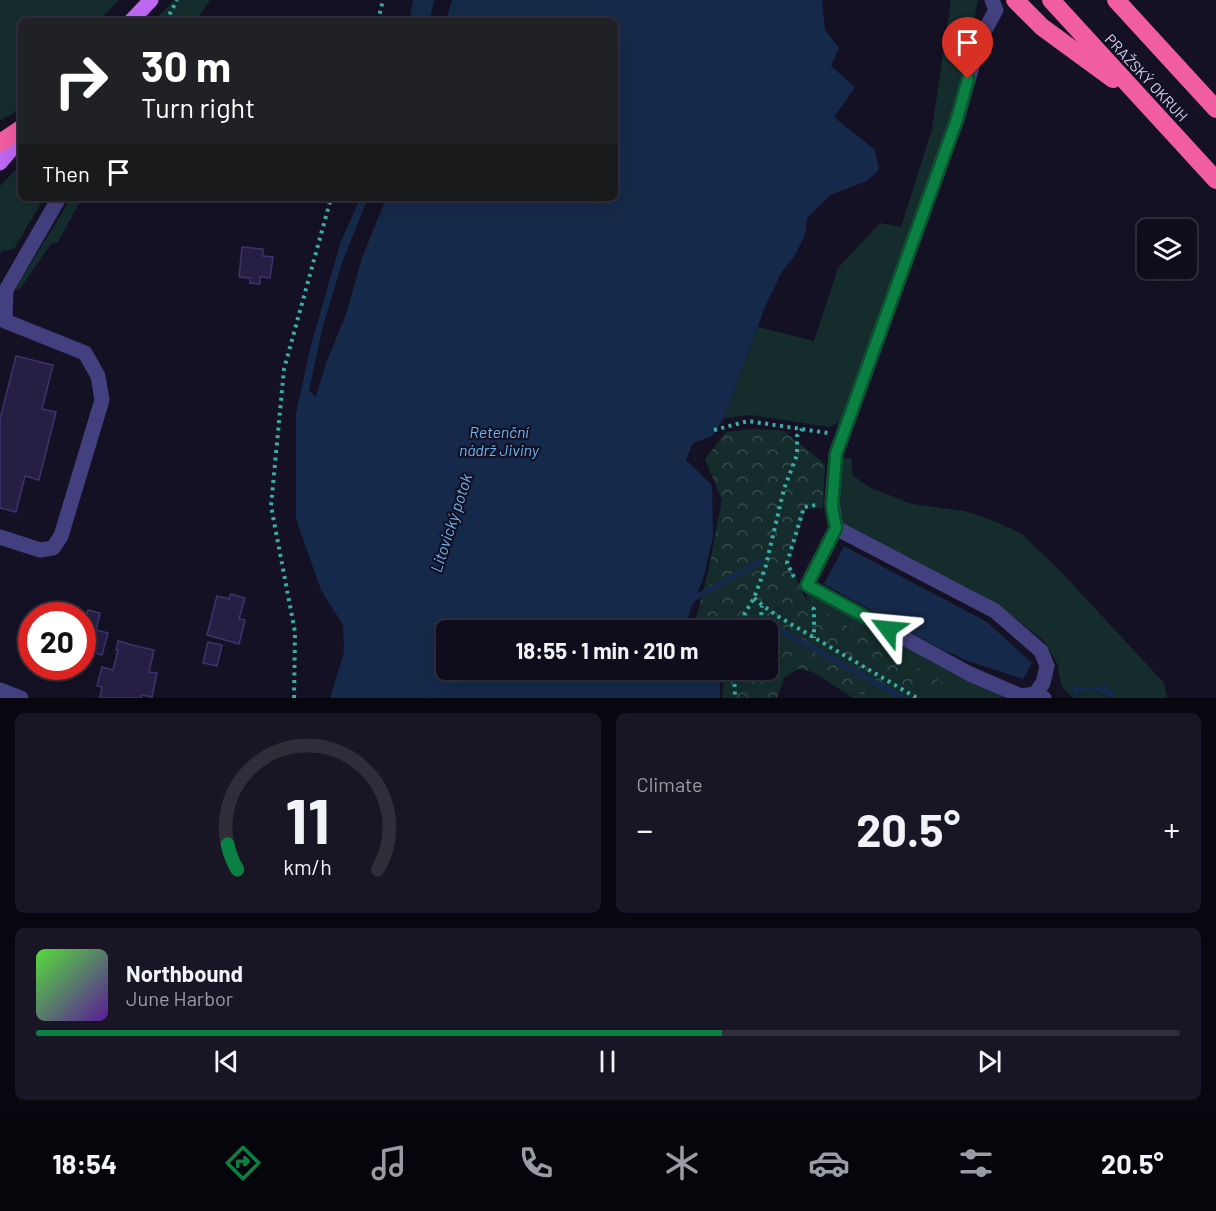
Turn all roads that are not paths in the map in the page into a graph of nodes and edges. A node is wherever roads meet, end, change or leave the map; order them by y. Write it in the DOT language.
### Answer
graph roads {
  1 [pos="151,0"];
  2 [pos="1015,0"];
  3 [pos="1026,0"];
  4 [pos="1051,0"];
  5 [pos="1116,0"];
  6 [pos="994,5"];
  7 [pos="134,18"];
  8 [pos="1141,99"];
  9 [pos="1216,109"];
  10 [pos="18,131"];
  11 [pos="18,142"];
  12 [pos="0,143"];
  13 [pos="0,163"];
  14 [pos="1216,180"];
  15 [pos="57,201"];
  16 [pos="3,323"];
  17 [pos="836,528"];
  18 [pos="0,537"];
  19 [pos="0,690"];
  20 [pos="1040,696"];
  21 [pos="21,698"];
  1 -- 7 [label="main road"];
  2 -- 8 [label="highway"];
  3 -- 6 [label="street"];
  4 -- 8 [label="highway, PRAŽSKÝ OKRUH"];
  5 -- 9 [label="highway, PRAŽSKÝ OKRUH"];
  6 -- 17 [label="street"];
  8 -- 14 [label="highway, PRAŽSKÝ OKRUH"];
  10 -- 12 [label="highway"];
  11 -- 13 [label="main road"];
  15 -- 16 [label="street"];
  16 -- 18 [label="street"];
  17 -- 20 [label="street"];
  17 -- 20 [label="street"];
  19 -- 21 [label="street"];
}
